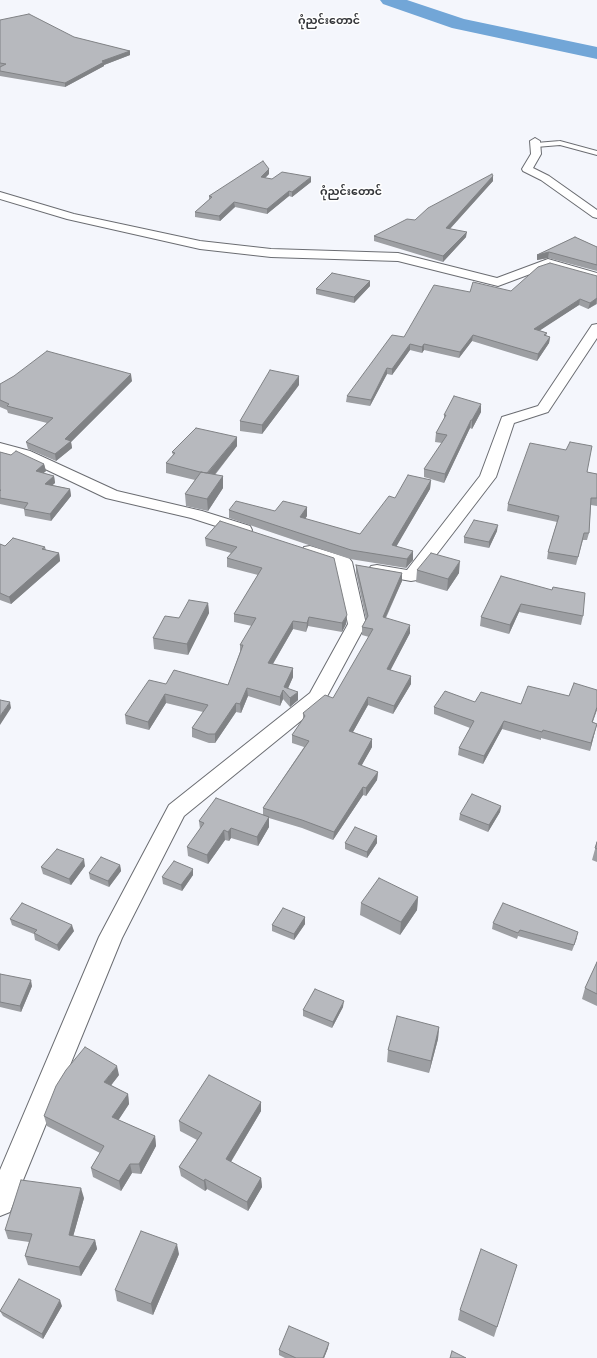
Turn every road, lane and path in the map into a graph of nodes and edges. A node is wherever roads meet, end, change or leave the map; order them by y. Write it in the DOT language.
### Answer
graph roads {
  1 [pos="536,143"];
  2 [pos="597,153"];
  3 [pos="0,195"];
  4 [pos="597,215"];
  5 [pos="597,277"];
  6 [pos="597,328"];
  7 [pos="0,448"];
  8 [pos="262,536"];
  9 [pos="292,545"];
  10 [pos="344,564"];
  11 [pos="0,1202"];
  1 -- 2 [label="lane"];
  1 -- 4 [label="street"];
  3 -- 5 [label="street"];
  6 -- 10 [label="street"];
  7 -- 8 [label="street"];
  9 -- 10 [label="street"];
  10 -- 11 [label="street"];
}
